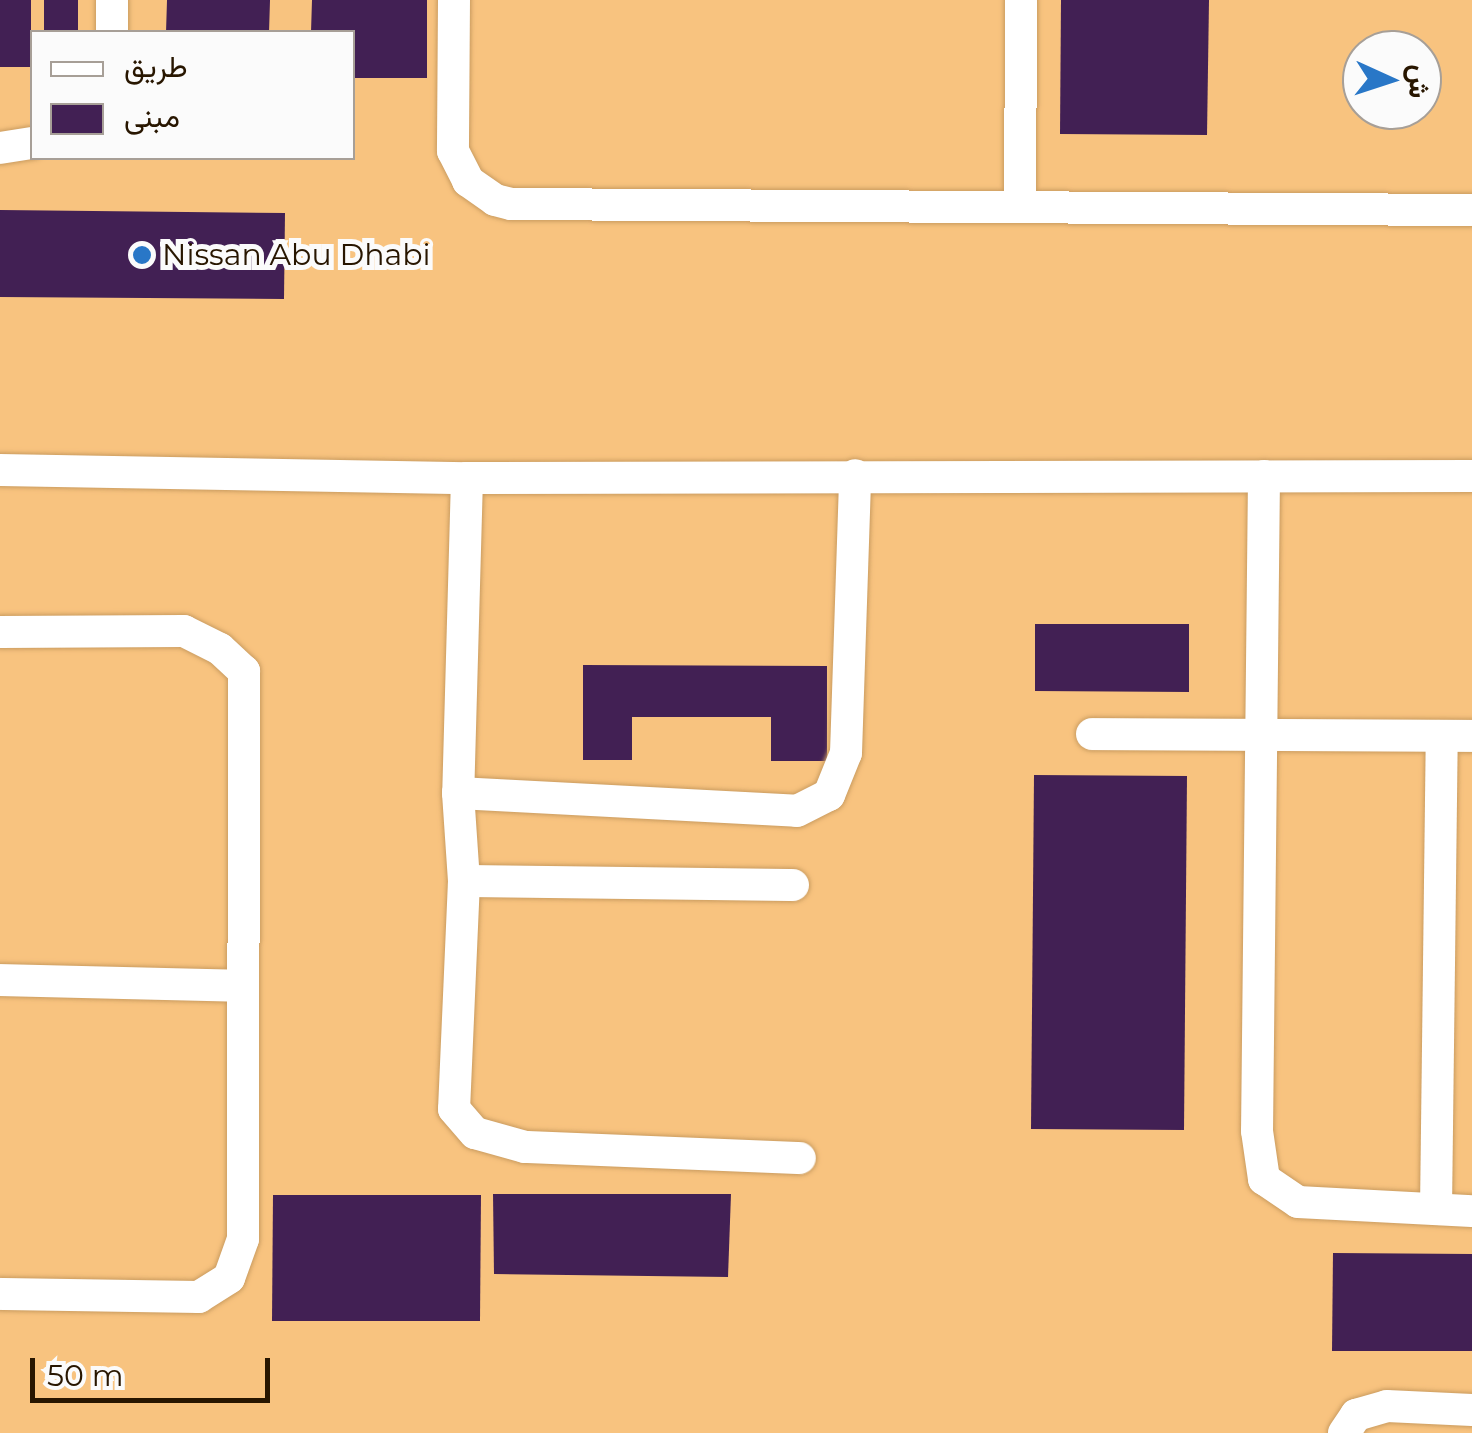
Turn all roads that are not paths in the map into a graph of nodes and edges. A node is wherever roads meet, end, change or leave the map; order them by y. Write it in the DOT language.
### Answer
graph roads {
  1 [pos="112,0"];
  2 [pos="454,0"];
  3 [pos="1021,0"];
  4 [pos="112,30"];
  5 [pos="30,142"];
  6 [pos="0,148"];
  7 [pos="1020,207"];
  8 [pos="1472,210"];
  9 [pos="0,470"];
  10 [pos="855,475"];
  11 [pos="1264,476"];
  12 [pos="1472,476"];
  13 [pos="468,478"];
  14 [pos="0,632"];
  15 [pos="1092,734"];
  16 [pos="1262,734"];
  17 [pos="1457,736"];
  18 [pos="458,793"];
  19 [pos="464,882"];
  20 [pos="793,885"];
  21 [pos="0,980"];
  22 [pos="243,986"];
  23 [pos="800,1158"];
  24 [pos="1436,1209"];
  25 [pos="1472,1211"];
  26 [pos="0,1294"];
  27 [pos="1472,1410"];
  28 [pos="1344,1433"];
  1 -- 4 [label="street"];
  2 -- 7 [label="street"];
  3 -- 7 [label="street"];
  5 -- 6 [label="street"];
  7 -- 8 [label="street"];
  9 -- 13 [label="street"];
  10 -- 11 [label="street"];
  10 -- 13 [label="street"];
  10 -- 18 [label="street"];
  11 -- 12 [label="street"];
  11 -- 16 [label="street"];
  13 -- 18 [label="street"];
  14 -- 22 [label="street"];
  15 -- 16 [label="street"];
  16 -- 17 [label="street"];
  16 -- 24 [label="street"];
  17 -- 24 [label="street"];
  18 -- 19 [label="street"];
  19 -- 20 [label="street"];
  19 -- 23 [label="street"];
  21 -- 22 [label="street"];
  22 -- 26 [label="street"];
  24 -- 25 [label="street"];
  27 -- 28 [label="street"];
}
